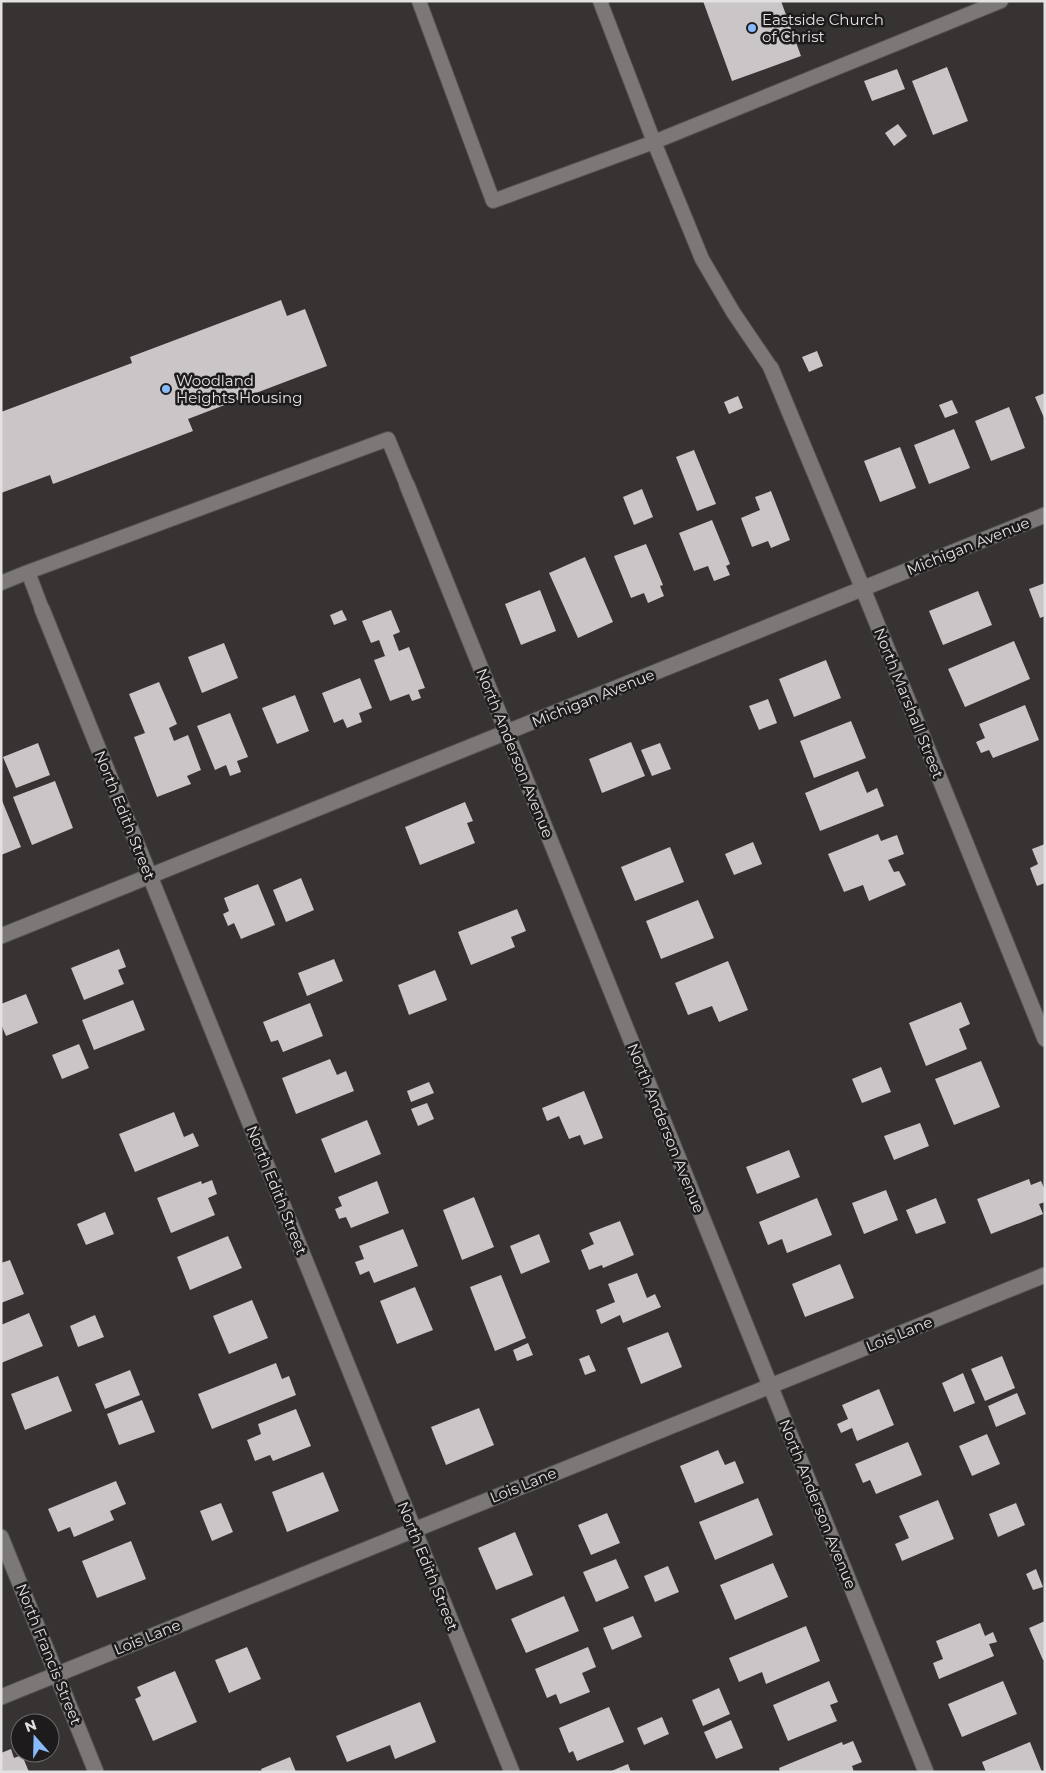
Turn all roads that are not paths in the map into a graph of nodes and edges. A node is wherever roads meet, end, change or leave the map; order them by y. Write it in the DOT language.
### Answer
graph roads {
  1 [pos="419,1"];
  2 [pos="600,1"];
  3 [pos="1001,1"];
  4 [pos="654,142"];
  5 [pos="771,368"];
  6 [pos="407,485"];
  7 [pos="1045,515"];
  8 [pos="28,572"];
  9 [pos="1,583"];
  10 [pos="863,589"];
  11 [pos="42,609"];
  12 [pos="507,732"];
  13 [pos="150,876"];
  14 [pos="1,936"];
  15 [pos="1045,1039"];
  16 [pos="1045,1274"];
  17 [pos="770,1386"];
  18 [pos="414,1529"];
  19 [pos="1,1537"];
  20 [pos="57,1674"];
  21 [pos="1,1696"];
  22 [pos="96,1772"];
  23 [pos="512,1772"];
  24 [pos="926,1772"];
  1 -- 4 [label="lane"];
  2 -- 4 [label="lane"];
  3 -- 4 [label="lane"];
  4 -- 5 [label="lane"];
  5 -- 10 [label="street, North Marshall Street"];
  6 -- 8 [label="lane"];
  6 -- 12 [label="street, North Anderson Avenue"];
  7 -- 10 [label="street, Michigan Avenue"];
  8 -- 9 [label="lane"];
  8 -- 11 [label="lane"];
  10 -- 12 [label="street, Michigan Avenue"];
  10 -- 15 [label="street, North Marshall Street"];
  11 -- 13 [label="street, North Edith Street"];
  12 -- 13 [label="street, Michigan Avenue"];
  12 -- 17 [label="street, North Anderson Avenue"];
  13 -- 14 [label="street, Michigan Avenue"];
  13 -- 18 [label="street, North Edith Street"];
  16 -- 17 [label="street, Lois Lane"];
  17 -- 18 [label="street, Lois Lane"];
  17 -- 24 [label="street, North Anderson Avenue"];
  18 -- 20 [label="street, Lois Lane"];
  18 -- 23 [label="street, North Edith Street"];
  19 -- 20 [label="street, North Francis Street"];
  20 -- 21 [label="street, Lois Lane"];
  20 -- 22 [label="street, North Francis Street"];
}
